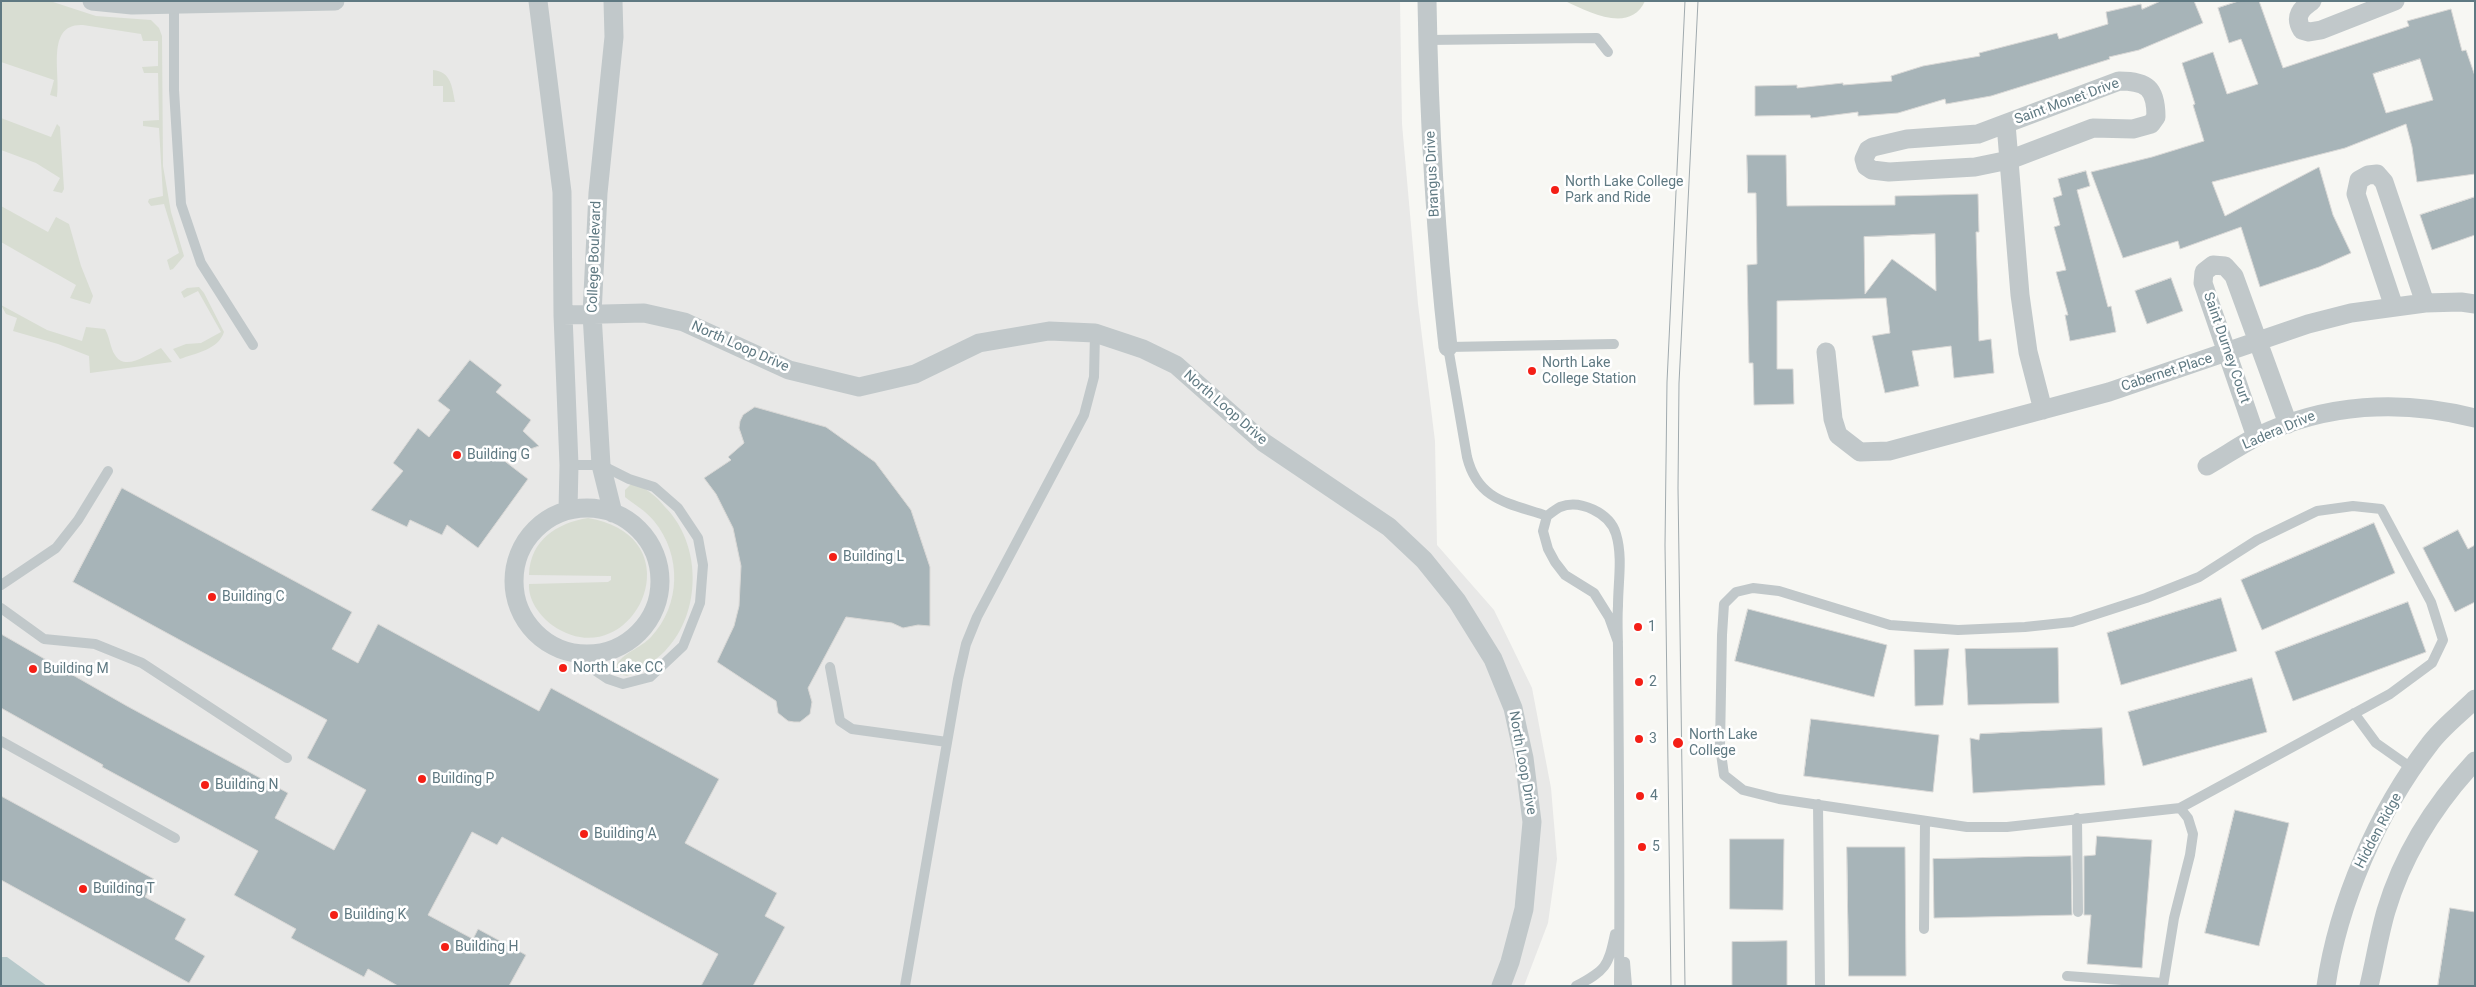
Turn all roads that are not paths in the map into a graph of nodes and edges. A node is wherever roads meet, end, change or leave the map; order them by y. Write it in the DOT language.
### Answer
graph roads {
  1 [pos="92,1"];
  2 [pos="334,1"];
  3 [pos="538,1"];
  4 [pos="613,1"];
  5 [pos="1427,1"];
  6 [pos="2312,1"];
  7 [pos="2395,1"];
  8 [pos="174,4"];
  9 [pos="1427,40"];
  10 [pos="1608,52"];
  11 [pos="2006,124"];
  12 [pos="2008,160"];
  13 [pos="2426,303"];
  14 [pos="2475,304"];
  15 [pos="2394,307"];
  16 [pos="563,314"];
  17 [pos="592,314"];
  18 [pos="1095,333"];
  19 [pos="2258,342"];
  20 [pos="1614,344"];
  21 [pos="253,345"];
  22 [pos="1448,347"];
  23 [pos="1826,352"];
  24 [pos="2227,353"];
  25 [pos="2043,410"];
  26 [pos="2475,418"];
  27 [pos="2288,424"];
  28 [pos="2256,437"];
  29 [pos="600,465"];
  30 [pos="569,466"];
  31 [pos="2207,466"];
  32 [pos="108,471"];
  33 [pos="568,510"];
  34 [pos="613,513"];
  35 [pos="1547,516"];
  36 [pos="1,585"];
  37 [pos="1,608"];
  38 [pos="1618,642"];
  39 [pos="569,653"];
  40 [pos="830,667"];
  41 [pos="2475,699"];
  42 [pos="2354,714"];
  43 [pos="1,741"];
  44 [pos="947,742"];
  45 [pos="287,758"];
  46 [pos="2475,761"];
  47 [pos="2413,769"];
  48 [pos="1818,804"];
  49 [pos="2180,808"];
  50 [pos="2078,818"];
  51 [pos="1925,821"];
  52 [pos="175,838"];
  53 [pos="1620,911"];
  54 [pos="2078,912"];
  55 [pos="1924,929"];
  56 [pos="2067,976"];
  57 [pos="2163,985"];
  58 [pos="905,986"];
  59 [pos="1501,986"];
  60 [pos="1576,986"];
  61 [pos="1619,986"];
  62 [pos="1627,986"];
  63 [pos="1820,986"];
  64 [pos="2326,986"];
  65 [pos="2369,986"];
  1 -- 8 [label="street"];
  2 -- 8 [label="street"];
  3 -- 16 [label="street"];
  4 -- 17 [label="street, College Boulevard"];
  5 -- 9 [label="street, Brangus Drive"];
  6 -- 7 [label="street"];
  8 -- 21 [label="lane"];
  9 -- 10 [label="lane"];
  9 -- 22 [label="street, Brangus Drive"];
  11 -- 12 [label="street, Saint Monet Drive"];
  11 -- 12 [label="street, Saint Monet Drive"];
  11 -- 12 [label="street, Saint Monet Drive"];
  12 -- 25 [label="street, Saint Monet Drive"];
  13 -- 14 [label="street, Cabernet Place"];
  13 -- 15 [label="street, Cabernet Place"];
  13 -- 15 [label="street"];
  15 -- 19 [label="street, Cabernet Place"];
  16 -- 17 [label="street, North Loop Drive"];
  16 -- 30 [label="street"];
  17 -- 18 [label="street, North Loop Drive"];
  17 -- 29 [label="street, College Boulevard"];
  18 -- 44 [label="lane"];
  18 -- 59 [label="street, North Loop Drive"];
  19 -- 24 [label="street, Cabernet Place"];
  19 -- 24 [label="street, Saint Durney Court"];
  19 -- 27 [label="street, Saint Durney Court"];
  20 -- 22 [label="lane"];
  22 -- 35 [label="lane"];
  23 -- 25 [label="street, Cabernet Place"];
  24 -- 25 [label="street, Cabernet Place"];
  24 -- 28 [label="street, Saint Durney Court"];
  26 -- 27 [label="street, Ladera Drive"];
  27 -- 28 [label="street, Ladera Drive"];
  28 -- 31 [label="street, Ladera Drive"];
  29 -- 30 [label="lane"];
  29 -- 34 [label="street, College Boulevard"];
  29 -- 39 [label="lane"];
  30 -- 33 [label="street"];
  32 -- 36 [label="lane"];
  33 -- 34 [label="street"];
  33 -- 39 [label="street"];
  34 -- 39 [label="street"];
  35 -- 38 [label="lane"];
  35 -- 38 [label="lane"];
  37 -- 45 [label="lane"];
  38 -- 53 [label="lane"];
  40 -- 44 [label="lane"];
  41 -- 47 [label="street, Hidden Ridge"];
  42 -- 47 [label="lane"];
  42 -- 48 [label="lane"];
  42 -- 49 [label="lane"];
  43 -- 52 [label="lane"];
  44 -- 58 [label="lane"];
  46 -- 65 [label="street"];
  47 -- 64 [label="street, Hidden Ridge"];
  48 -- 51 [label="lane"];
  48 -- 63 [label="lane"];
  49 -- 50 [label="lane"];
  49 -- 57 [label="lane"];
  50 -- 51 [label="lane"];
  50 -- 54 [label="lane"];
  51 -- 55 [label="lane"];
  53 -- 60 [label="lane"];
  53 -- 61 [label="lane"];
  53 -- 62 [label="lane"];
  56 -- 57 [label="lane"];
}
